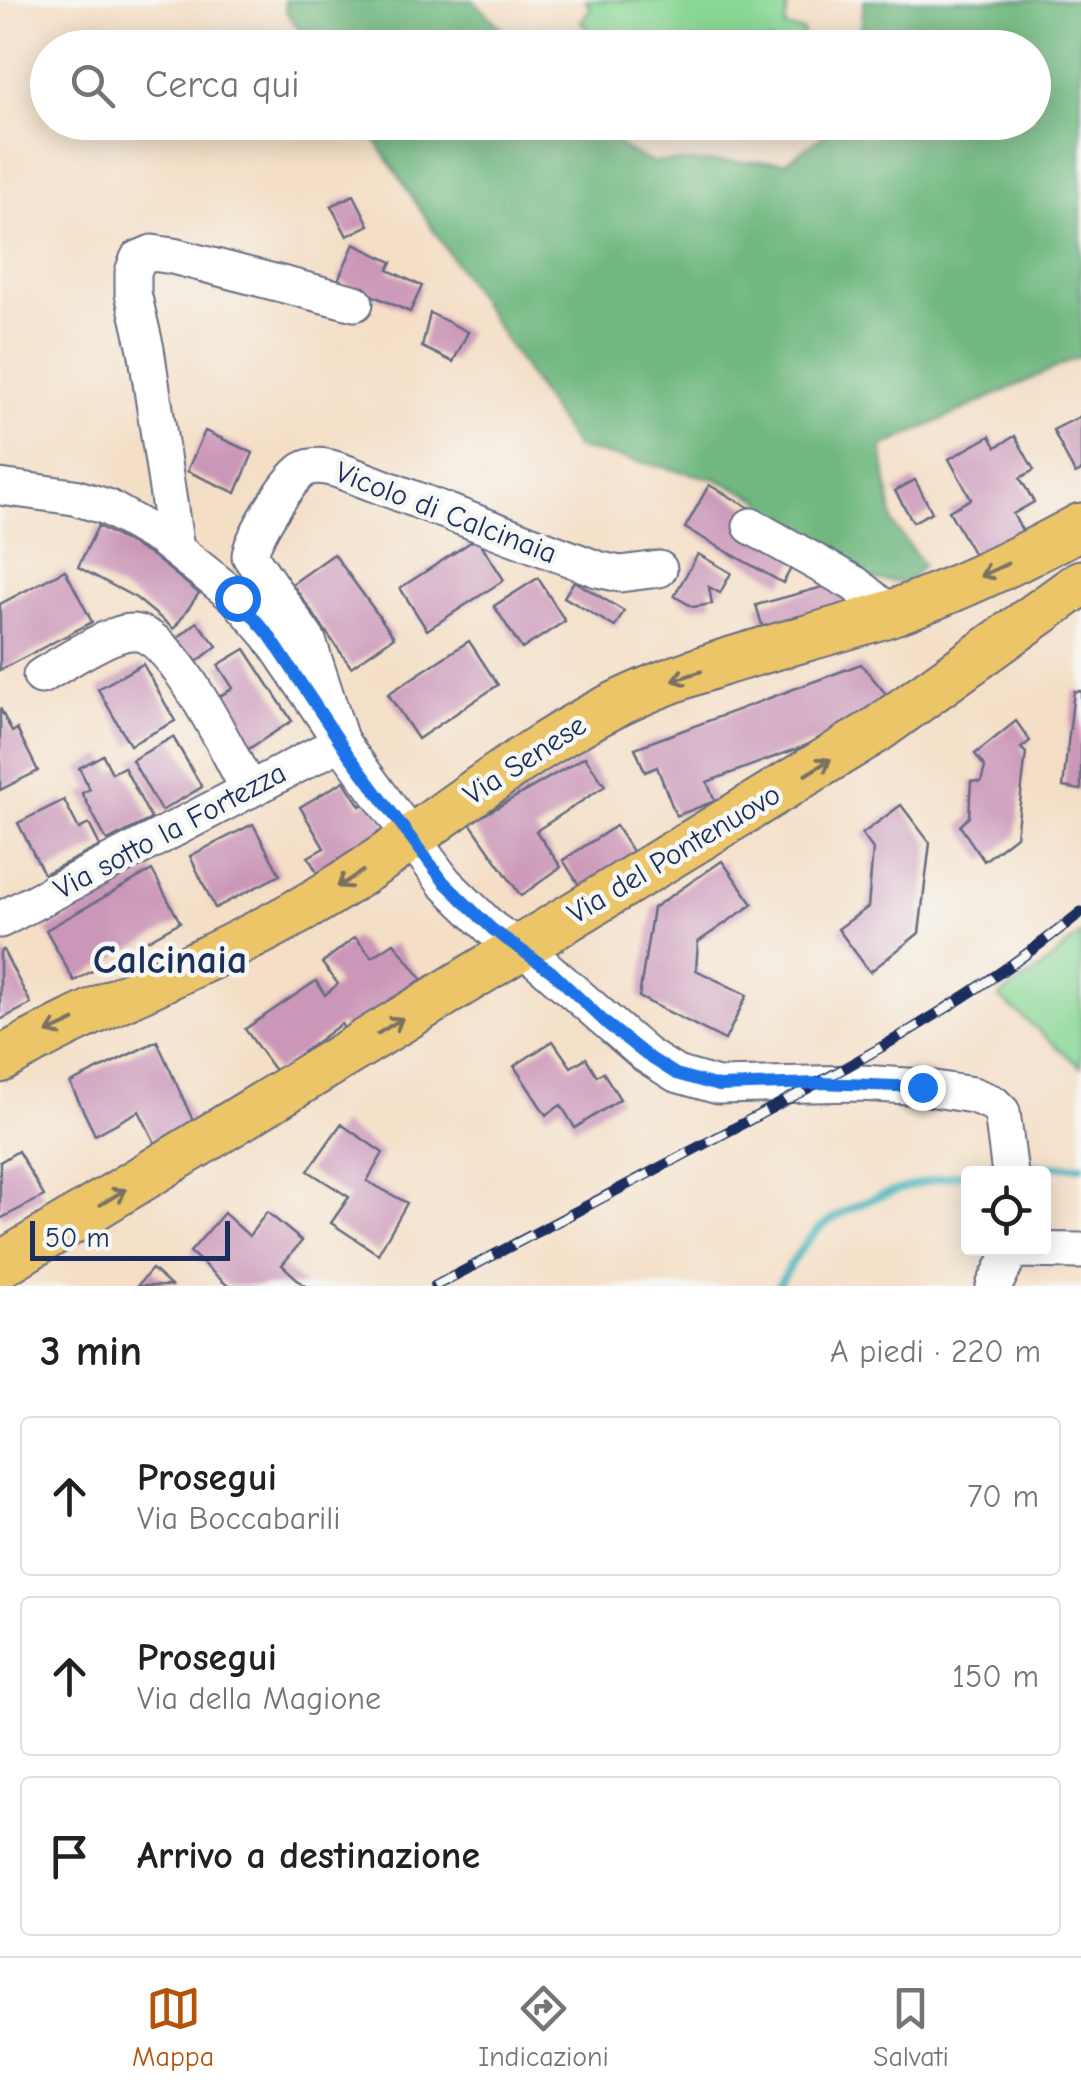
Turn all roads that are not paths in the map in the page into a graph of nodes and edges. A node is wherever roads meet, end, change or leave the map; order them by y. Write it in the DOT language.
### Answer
graph roads {
  1 [pos="355,303"];
  2 [pos="0,487"];
  3 [pos="751,526"];
  4 [pos="1081,526"];
  5 [pos="176,549"];
  6 [pos="659,570"];
  7 [pos="1081,584"];
  8 [pos="890,613"];
  9 [pos="41,676"];
  10 [pos="340,742"];
  11 [pos="249,790"];
  12 [pos="411,838"];
  13 [pos="0,920"];
  14 [pos="519,948"];
  15 [pos="0,1060"];
  16 [pos="1009,1166"];
  17 [pos="1051,1250"];
  18 [pos="1081,1251"];
  19 [pos="1009,1256"];
  20 [pos="0,1265"];
  21 [pos="994,1286"];
  1 -- 5 [label="street"];
  2 -- 5 [label="street"];
  3 -- 8 [label="street"];
  4 -- 8 [label="main road, Via Senese, one-way"];
  5 -- 10 [label="street"];
  6 -- 10 [label="street, Vicolo di Calcinaia"];
  14 -- 7 [label="main road, Via del Pontenuovo, one-way"];
  8 -- 12 [label="main road, Via Senese, one-way"];
  9 -- 11 [label="street"];
  10 -- 11 [label="street, Via sotto la Fortezza"];
  10 -- 12 [label="street"];
  11 -- 13 [label="street, Via sotto la Fortezza"];
  12 -- 14 [label="street"];
  12 -- 15 [label="main road, Via Senese, one-way"];
  14 -- 16 [label="street"];
  20 -- 14 [label="main road, Via del Pontenuovo, one-way"];
  17 -- 18 [label="street"];
  19 -- 21 [label="street"];
}
